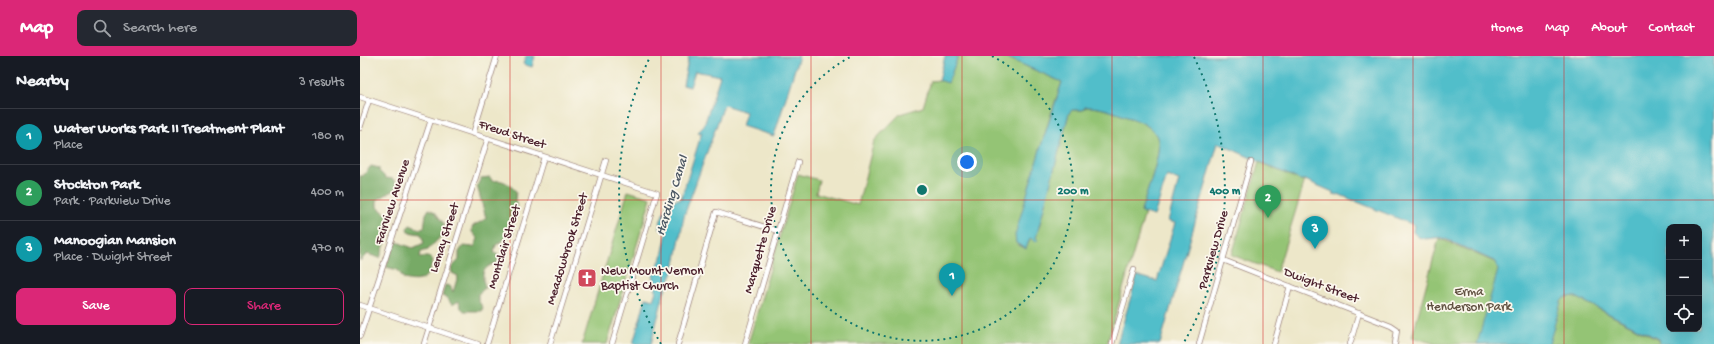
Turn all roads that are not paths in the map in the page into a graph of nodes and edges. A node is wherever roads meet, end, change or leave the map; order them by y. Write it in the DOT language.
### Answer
graph roads {
  1 [pos="497,56"];
  2 [pos="360,97"];
  3 [pos="369,100"];
  4 [pos="431,120"];
  5 [pos="360,128"];
  6 [pos="473,134"];
  7 [pos="488,138"];
  8 [pos="544,157"];
  9 [pos="606,160"];
  10 [pos="798,162"];
  11 [pos="1251,162"];
  12 [pos="601,175"];
  13 [pos="778,231"];
  14 [pos="1223,260"];
  15 [pos="1134,269"];
  16 [pos="1290,286"];
  17 [pos="360,306"];
  18 [pos="369,308"];
  19 [pos="1359,313"];
  20 [pos="429,328"];
  21 [pos="360,336"];
  22 [pos="424,344"];
  23 [pos="478,344"];
  24 [pos="487,344"];
  25 [pos="550,344"];
  26 [pos="612,344"];
  27 [pos="678,344"];
  28 [pos="745,344"];
  29 [pos="1112,344"];
  30 [pos="1199,344"];
  31 [pos="1274,344"];
  32 [pos="1350,344"];
  33 [pos="1395,344"];
  1 -- 6 [label="street"];
  2 -- 3 [label="street, Freud Street"];
  3 -- 4 [label="street, Freud Street"];
  3 -- 5 [label="street"];
  4 -- 6 [label="street, Freud Street"];
  4 -- 18 [label="street, Fairview Avenue"];
  6 -- 7 [label="street, Freud Street"];
  7 -- 8 [label="street, Freud Street"];
  7 -- 20 [label="street, Lemay Street"];
  8 -- 12 [label="street, Freud Street"];
  8 -- 24 [label="street, Montclair Street"];
  9 -- 12 [label="street, Meadowbrook Street"];
  10 -- 13 [label="street, Marquette Drive"];
  11 -- 14 [label="street, Parkview Drive"];
  12 -- 25 [label="street, Meadowbrook Street"];
  12 -- 26 [label="street, Freud Street"];
  13 -- 27 [label="street"];
  13 -- 28 [label="street, Marquette Drive"];
  14 -- 16 [label="street, Dwight Street"];
  14 -- 30 [label="street, Parkview Drive"];
  15 -- 29 [label="street"];
  16 -- 19 [label="street, Dwight Street"];
  16 -- 31 [label="street"];
  17 -- 18 [label="street"];
  18 -- 20 [label="street"];
  18 -- 21 [label="street, Fairview Avenue"];
  19 -- 32 [label="street"];
  19 -- 33 [label="street, Dwight Street"];
  20 -- 22 [label="street, Lemay Street"];
  20 -- 23 [label="street"];
}
